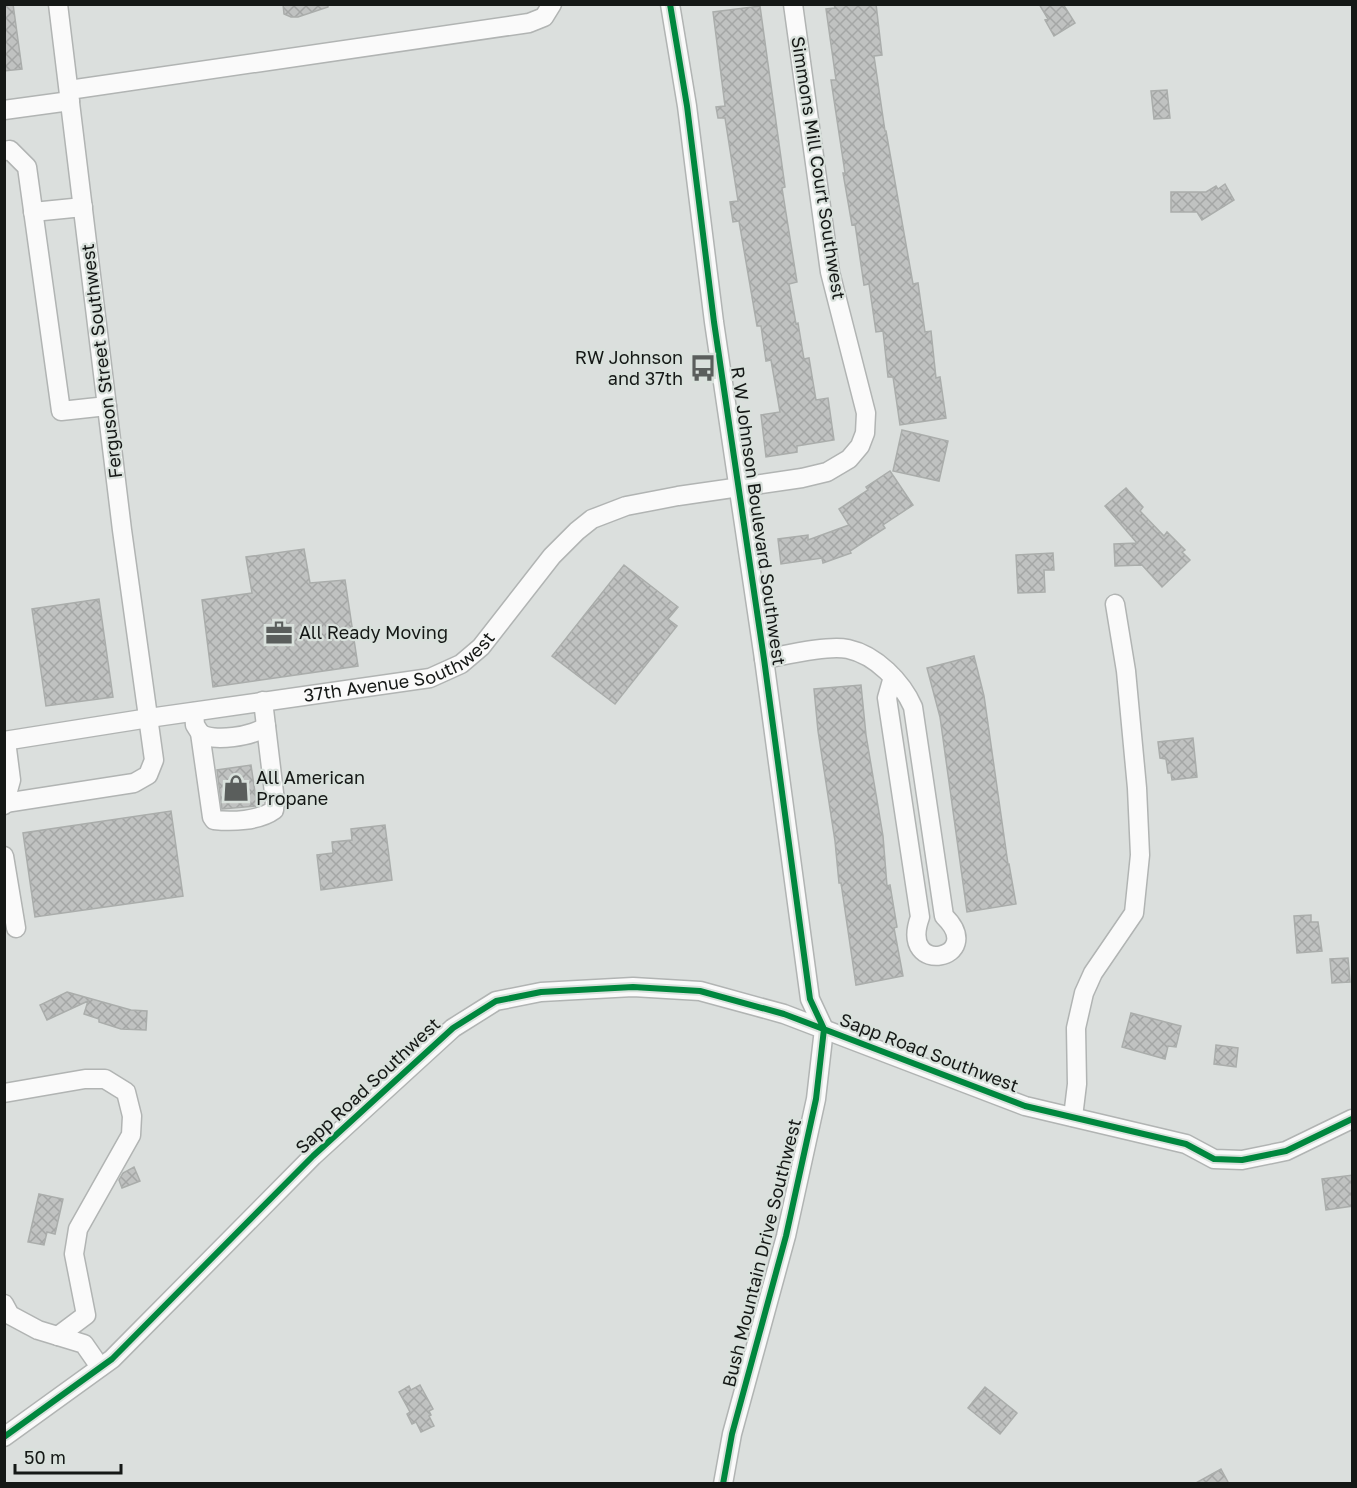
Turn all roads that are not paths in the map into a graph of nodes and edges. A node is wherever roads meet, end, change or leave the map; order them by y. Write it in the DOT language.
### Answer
graph roads {
  1 [pos="58,4"];
  2 [pos="552,4"];
  3 [pos="670,4"];
  4 [pos="793,4"];
  5 [pos="69,95"];
  6 [pos="4,110"];
  7 [pos="4,151"];
  8 [pos="83,207"];
  9 [pos="33,212"];
  10 [pos="108,406"];
  11 [pos="738,486"];
  12 [pos="1115,604"];
  13 [pos="764,659"];
  14 [pos="892,677"];
  15 [pos="263,701"];
  16 [pos="195,712"];
  17 [pos="149,718"];
  18 [pos="266,726"];
  19 [pos="200,733"];
  20 [pos="5,741"];
  21 [pos="5,804"];
  22 [pos="4,856"];
  23 [pos="8,898"];
  24 [pos="16,928"];
  25 [pos="824,1029"];
  26 [pos="4,1093"];
  27 [pos="1073,1118"];
  28 [pos="1353,1119"];
  29 [pos="6,1312"];
  30 [pos="58,1336"];
  31 [pos="100,1367"];
  32 [pos="4,1437"];
  33 [pos="723,1484"];
  1 -- 5 [label="street, Ferguson Street Southwest"];
  2 -- 5 [label="street"];
  3 -- 11 [label="street, R W Johnson Boulevard Southwest"];
  4 -- 11 [label="street, Simmons Mill Court Southwest"];
  5 -- 6 [label="street"];
  5 -- 8 [label="street, Ferguson Street Southwest"];
  7 -- 9 [label="street"];
  8 -- 9 [label="street"];
  8 -- 10 [label="street, Ferguson Street Southwest"];
  9 -- 10 [label="street"];
  10 -- 17 [label="street, Ferguson Street Southwest"];
  11 -- 13 [label="street, R W Johnson Boulevard Southwest"];
  11 -- 15 [label="street, 37th Avenue Southwest"];
  12 -- 27 [label="street"];
  13 -- 14 [label="street"];
  13 -- 25 [label="street, R W Johnson Boulevard Southwest"];
  14 -- 14 [label="street"];
  15 -- 16 [label="street, 37th Avenue Southwest"];
  15 -- 18 [label="street"];
  16 -- 17 [label="street, 37th Avenue Southwest"];
  16 -- 19 [label="street"];
  17 -- 20 [label="street, 37th Avenue Southwest"];
  17 -- 21 [label="street, Ferguson Street Southwest"];
  18 -- 19 [label="street"];
  18 -- 19 [label="street"];
  20 -- 21 [label="street"];
  22 -- 23 [label="street"];
  23 -- 24 [label="street"];
  25 -- 27 [label="street, Sapp Road Southwest"];
  25 -- 31 [label="street, Sapp Road Southwest"];
  25 -- 33 [label="street, Bush Mountain Drive Southwest"];
  26 -- 30 [label="street"];
  27 -- 28 [label="street, Sapp Road Southwest"];
  29 -- 30 [label="street"];
  30 -- 31 [label="street"];
  31 -- 32 [label="street, Sapp Road Southwest"];
}
